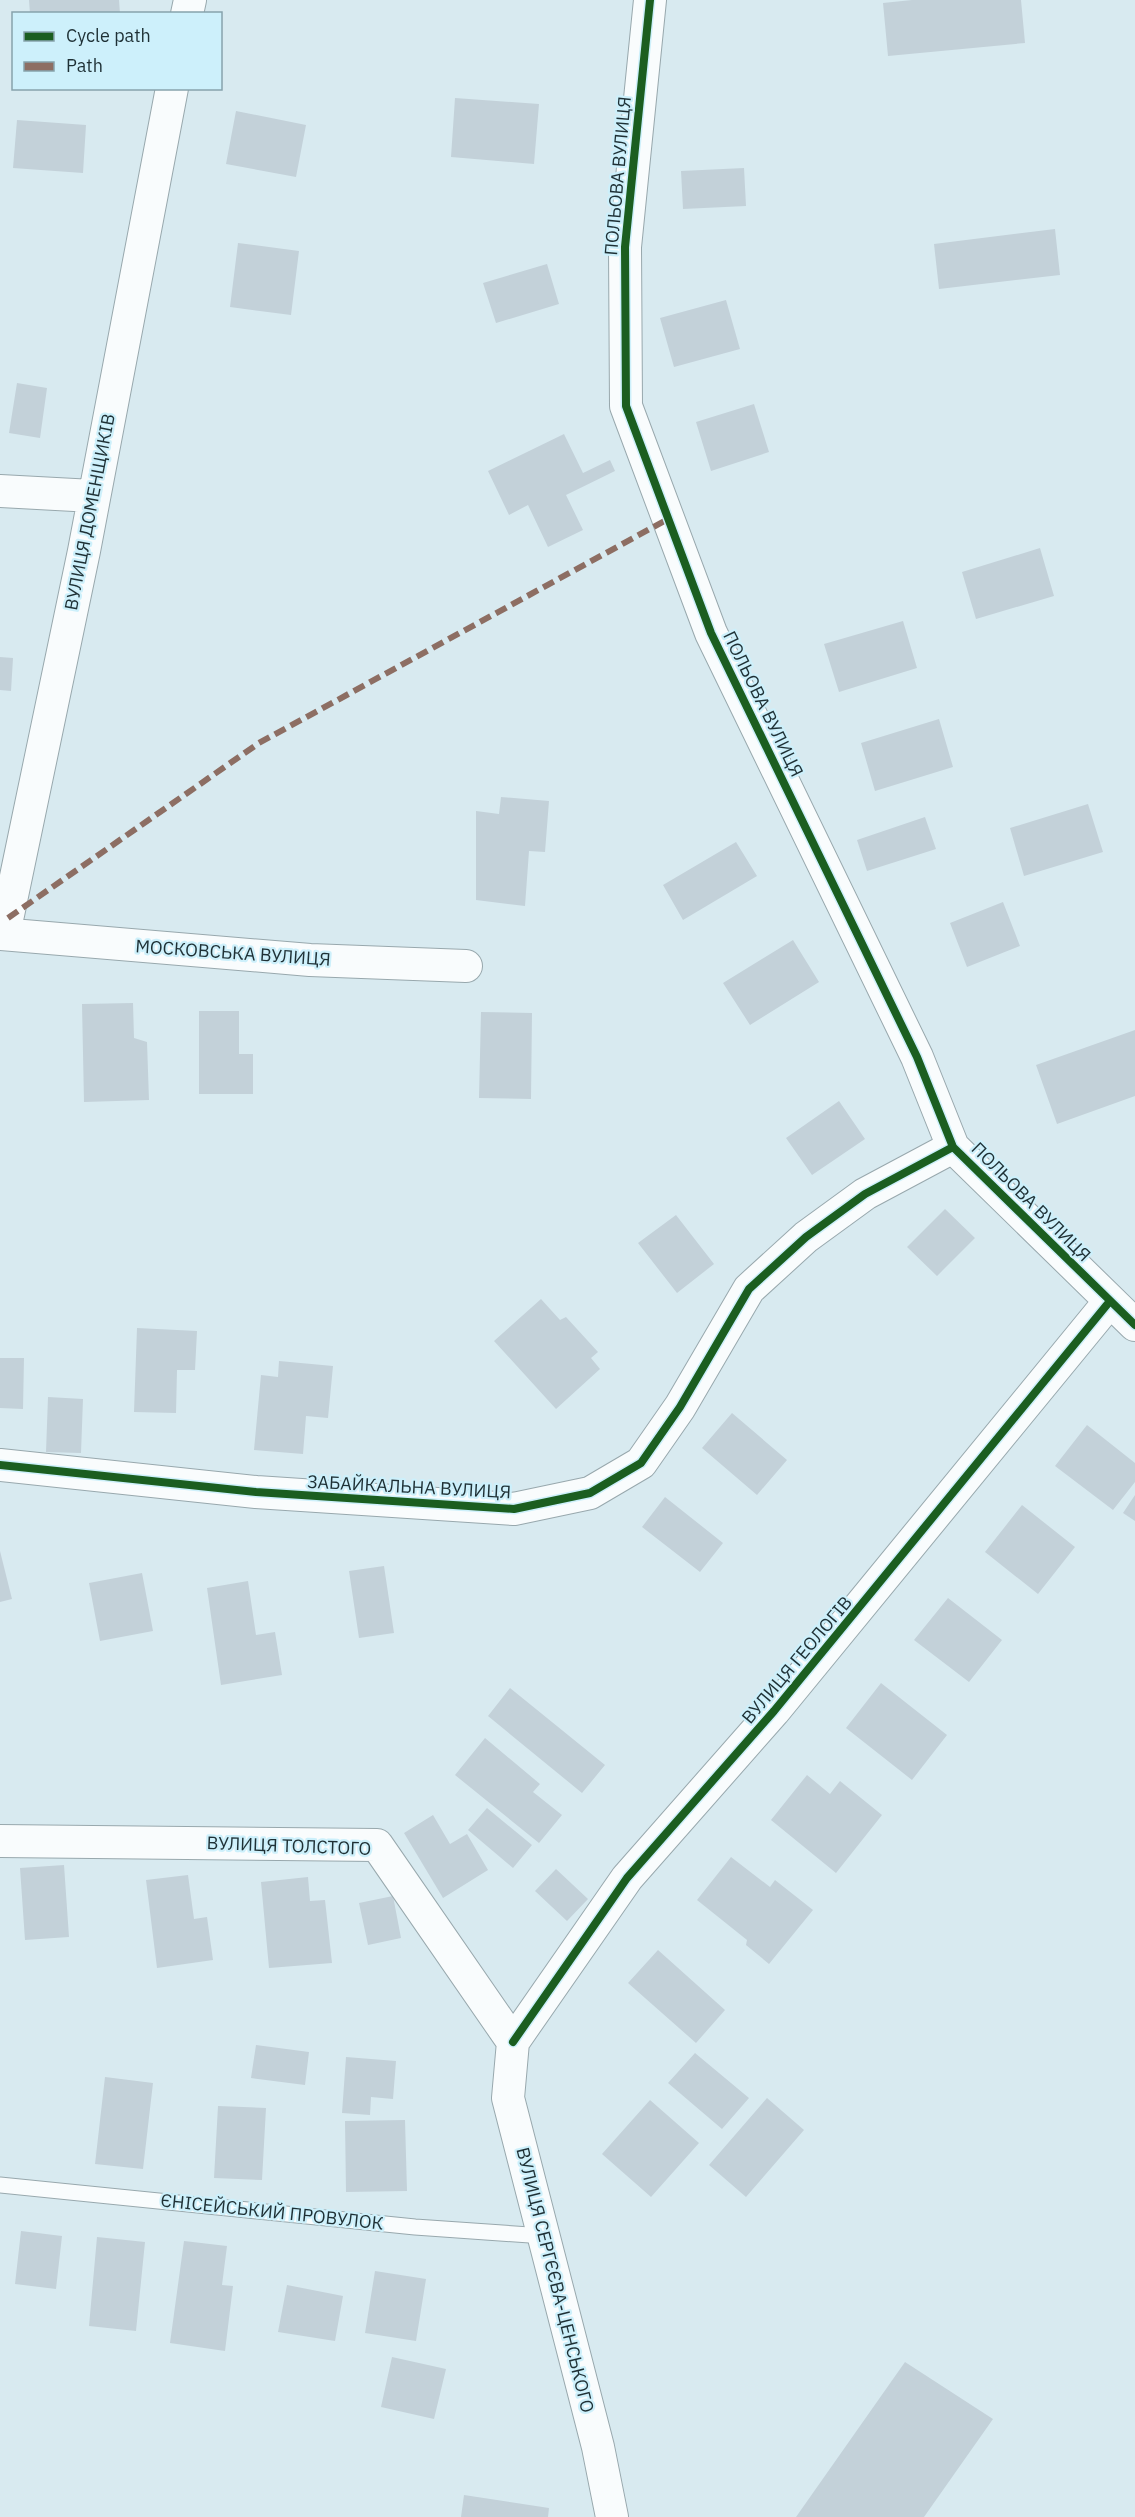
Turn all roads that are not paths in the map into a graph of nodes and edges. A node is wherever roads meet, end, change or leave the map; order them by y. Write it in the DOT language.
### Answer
graph roads {
  1 [pos="650,0"];
  2 [pos="172,90"];
  3 [pos="0,491"];
  4 [pos="93,496"];
  5 [pos="2,934"];
  6 [pos="466,966"];
  7 [pos="953,1147"];
  8 [pos="1110,1301"];
  9 [pos="1135,1325"];
  10 [pos="0,1465"];
  11 [pos="0,1841"];
  12 [pos="513,2042"];
  13 [pos="0,2185"];
  14 [pos="544,2236"];
  15 [pos="612,2517"];
  1 -- 7 [label="street, ПОЛЬОВА ВУЛИЦЯ"];
  2 -- 4 [label="street, ВУЛИЦЯ ДОМЕНЩИКІВ"];
  3 -- 4 [label="street"];
  4 -- 5 [label="street, ВУЛИЦЯ ДОМЕНЩИКІВ"];
  5 -- 6 [label="street, МОСКОВСЬКА ВУЛИЦЯ"];
  7 -- 8 [label="street, ПОЛЬОВА ВУЛИЦЯ"];
  7 -- 10 [label="street, ЗАБАЙКАЛЬНА ВУЛИЦЯ"];
  8 -- 9 [label="street, ПОЛЬОВА ВУЛИЦЯ"];
  8 -- 12 [label="street, ВУЛИЦЯ ГЕОЛОГІВ"];
  11 -- 12 [label="street, ВУЛИЦЯ ТОЛСТОГО"];
  12 -- 14 [label="street, ВУЛИЦЯ СЕРГЄЄВА-ЦЕНСЬКОГО"];
  13 -- 14 [label="lane, ЄНІСЕЙСЬКИЙ ПРОВУЛОК"];
  14 -- 15 [label="street, ВУЛИЦЯ СЕРГЄЄВА-ЦЕНСЬКОГО"];
}
